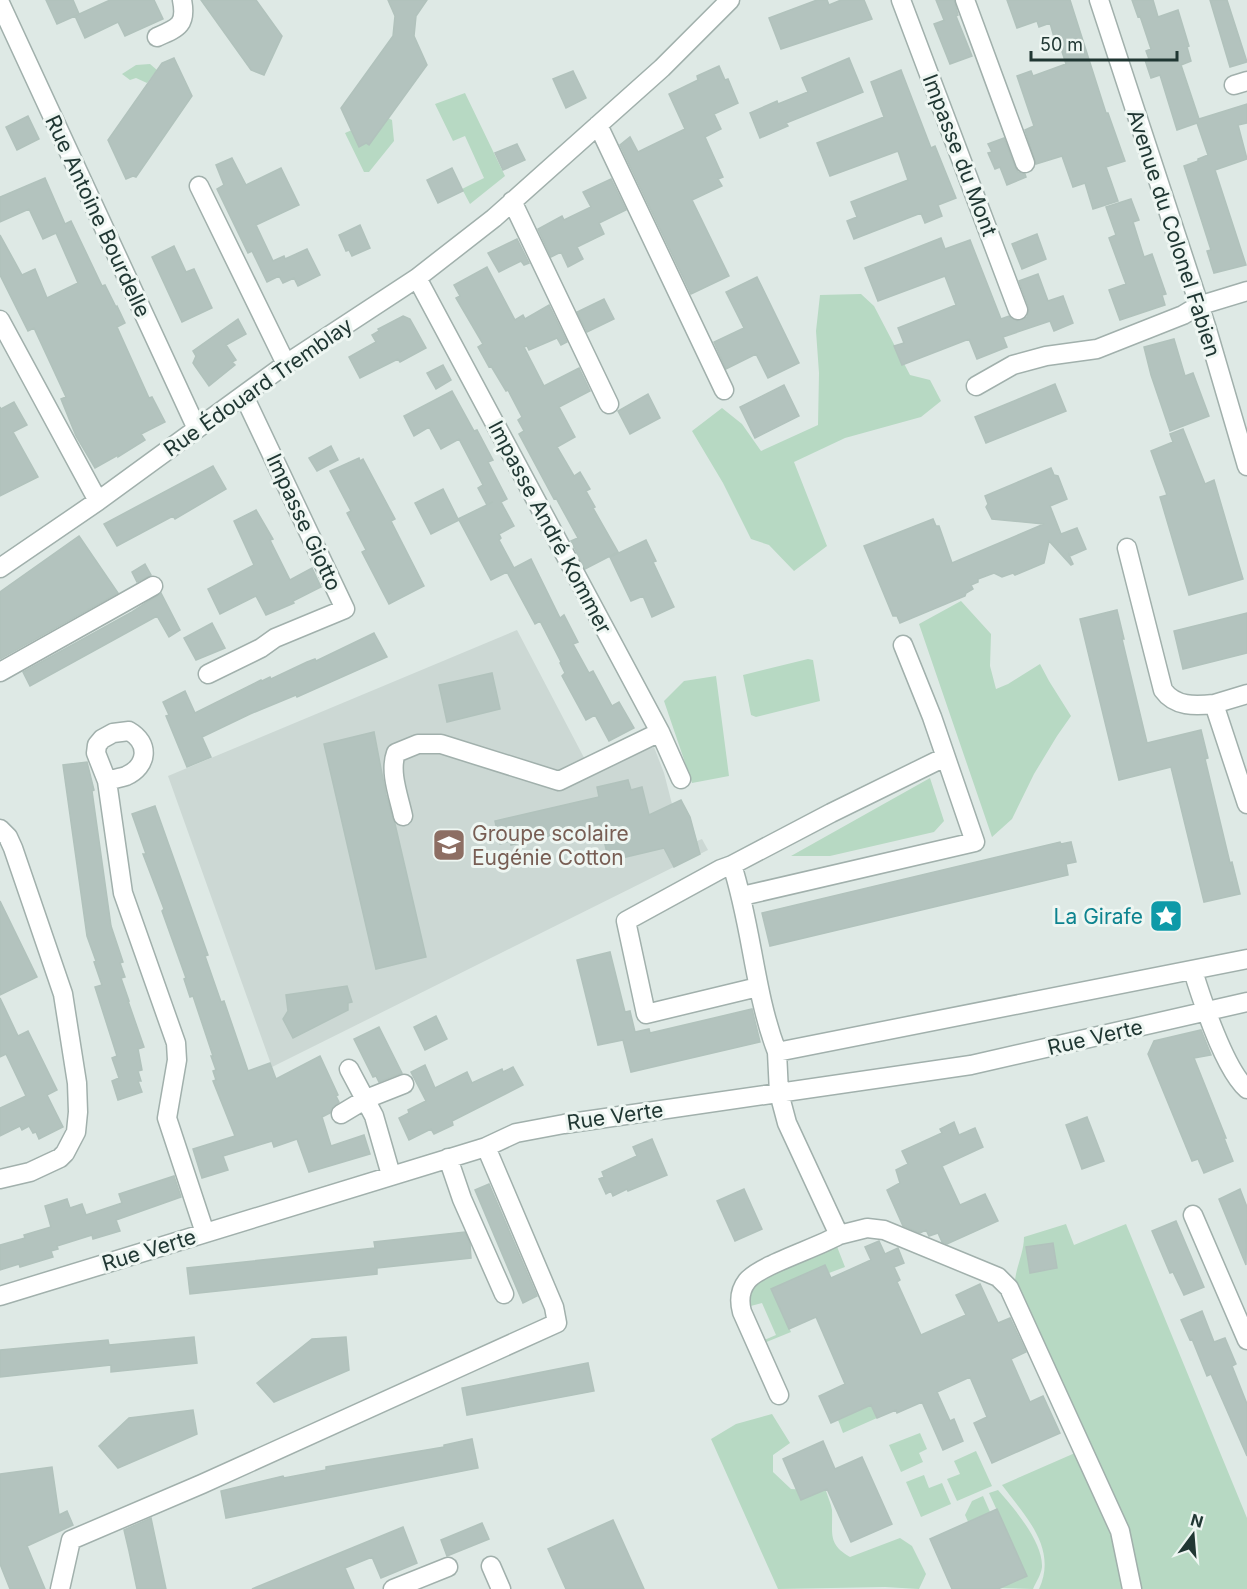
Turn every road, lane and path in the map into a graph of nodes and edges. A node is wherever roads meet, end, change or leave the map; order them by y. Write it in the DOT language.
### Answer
graph roads {
  1 [pos="183,0"];
  2 [pos="730,0"];
  3 [pos="901,0"];
  4 [pos="966,0"];
  5 [pos="1099,0"];
  6 [pos="0,3"];
  7 [pos="157,37"];
  8 [pos="597,125"];
  9 [pos="1025,163"];
  10 [pos="199,186"];
  11 [pos="512,201"];
  12 [pos="417,278"];
  13 [pos="1247,291"];
  14 [pos="1198,306"];
  15 [pos="1018,310"];
  16 [pos="0,320"];
  17 [pos="286,364"];
  18 [pos="976,386"];
  19 [pos="723,390"];
  20 [pos="244,396"];
  21 [pos="609,404"];
  22 [pos="197,429"];
  23 [pos="1247,466"];
  24 [pos="98,501"];
  25 [pos="1127,548"];
  26 [pos="0,568"];
  27 [pos="153,586"];
  28 [pos="903,645"];
  29 [pos="0,672"];
  30 [pos="208,674"];
  31 [pos="1247,694"];
  32 [pos="1214,704"];
  33 [pos="660,732"];
  34 [pos="945,757"];
  35 [pos="681,779"];
  36 [pos="107,781"];
  37 [pos="1247,804"];
  38 [pos="403,816"];
  39 [pos="0,829"];
  40 [pos="732,865"];
  41 [pos="742,896"];
  42 [pos="1247,959"];
  43 [pos="1193,971"];
  44 [pos="758,987"];
  45 [pos="1247,1002"];
  46 [pos="1206,1011"];
  47 [pos="777,1052"];
  48 [pos="350,1069"];
  49 [pos="404,1084"];
  50 [pos="1247,1089"];
  51 [pos="779,1093"];
  52 [pos="366,1099"];
  53 [pos="341,1114"];
  54 [pos="486,1147"];
  55 [pos="448,1158"];
  56 [pos="391,1175"];
  57 [pos="0,1179"];
  58 [pos="1193,1215"];
  59 [pos="205,1233"];
  60 [pos="839,1236"];
  61 [pos="504,1294"];
  62 [pos="0,1296"];
  63 [pos="1247,1340"];
  64 [pos="779,1395"];
  65 [pos="491,1566"];
  66 [pos="448,1567"];
  67 [pos="60,1589"];
  68 [pos="393,1589"];
  69 [pos="501,1589"];
  70 [pos="1132,1589"];
  1 -- 7 [label="street"];
  2 -- 8 [label="street, Rue Édouard Tremblay"];
  3 -- 15 [label="street, Impasse du Mont"];
  4 -- 9 [label="street"];
  5 -- 14 [label="street, Avenue du Colonel Fabien"];
  6 -- 22 [label="street, Rue Antoine Bourdelle"];
  8 -- 11 [label="street, Rue Édouard Tremblay"];
  8 -- 19 [label="street"];
  10 -- 17 [label="street"];
  11 -- 12 [label="street, Rue Édouard Tremblay"];
  11 -- 21 [label="street"];
  12 -- 17 [label="street, Rue Édouard Tremblay"];
  12 -- 33 [label="street, Impasse André Kommer"];
  13 -- 14 [label="street"];
  14 -- 18 [label="street"];
  14 -- 23 [label="street, Avenue du Colonel Fabien"];
  16 -- 24 [label="street"];
  17 -- 20 [label="street, Rue Édouard Tremblay"];
  20 -- 22 [label="street, Rue Édouard Tremblay"];
  20 -- 30 [label="street, Impasse Giotto"];
  22 -- 24 [label="street, Rue Édouard Tremblay"];
  24 -- 26 [label="street, Rue Édouard Tremblay"];
  25 -- 32 [label="street"];
  27 -- 29 [label="street"];
  28 -- 34 [label="street"];
  31 -- 32 [label="street"];
  32 -- 37 [label="street"];
  33 -- 35 [label="street, Impasse André Kommer"];
  33 -- 38 [label="street"];
  34 -- 40 [label="street"];
  34 -- 41 [label="street"];
  36 -- 59 [label="street"];
  39 -- 57 [label="street"];
  40 -- 41 [label="street"];
  40 -- 44 [label="street"];
  41 -- 44 [label="street"];
  42 -- 43 [label="street"];
  43 -- 46 [label="street"];
  43 -- 47 [label="street"];
  44 -- 47 [label="street"];
  45 -- 46 [label="street, Rue Verte"];
  46 -- 50 [label="street"];
  46 -- 51 [label="street, Rue Verte"];
  47 -- 51 [label="street"];
  48 -- 52 [label="street"];
  49 -- 52 [label="street"];
  51 -- 54 [label="street, Rue Verte"];
  51 -- 60 [label="street"];
  52 -- 53 [label="street"];
  52 -- 56 [label="street"];
  54 -- 55 [label="street, Rue Verte"];
  54 -- 67 [label="street"];
  55 -- 56 [label="street, Rue Verte"];
  55 -- 61 [label="street"];
  56 -- 59 [label="street, Rue Verte"];
  58 -- 63 [label="street"];
  59 -- 62 [label="street, Rue Verte"];
  60 -- 64 [label="street"];
  60 -- 70 [label="street"];
  65 -- 69 [label="street"];
  66 -- 68 [label="street"];
}
